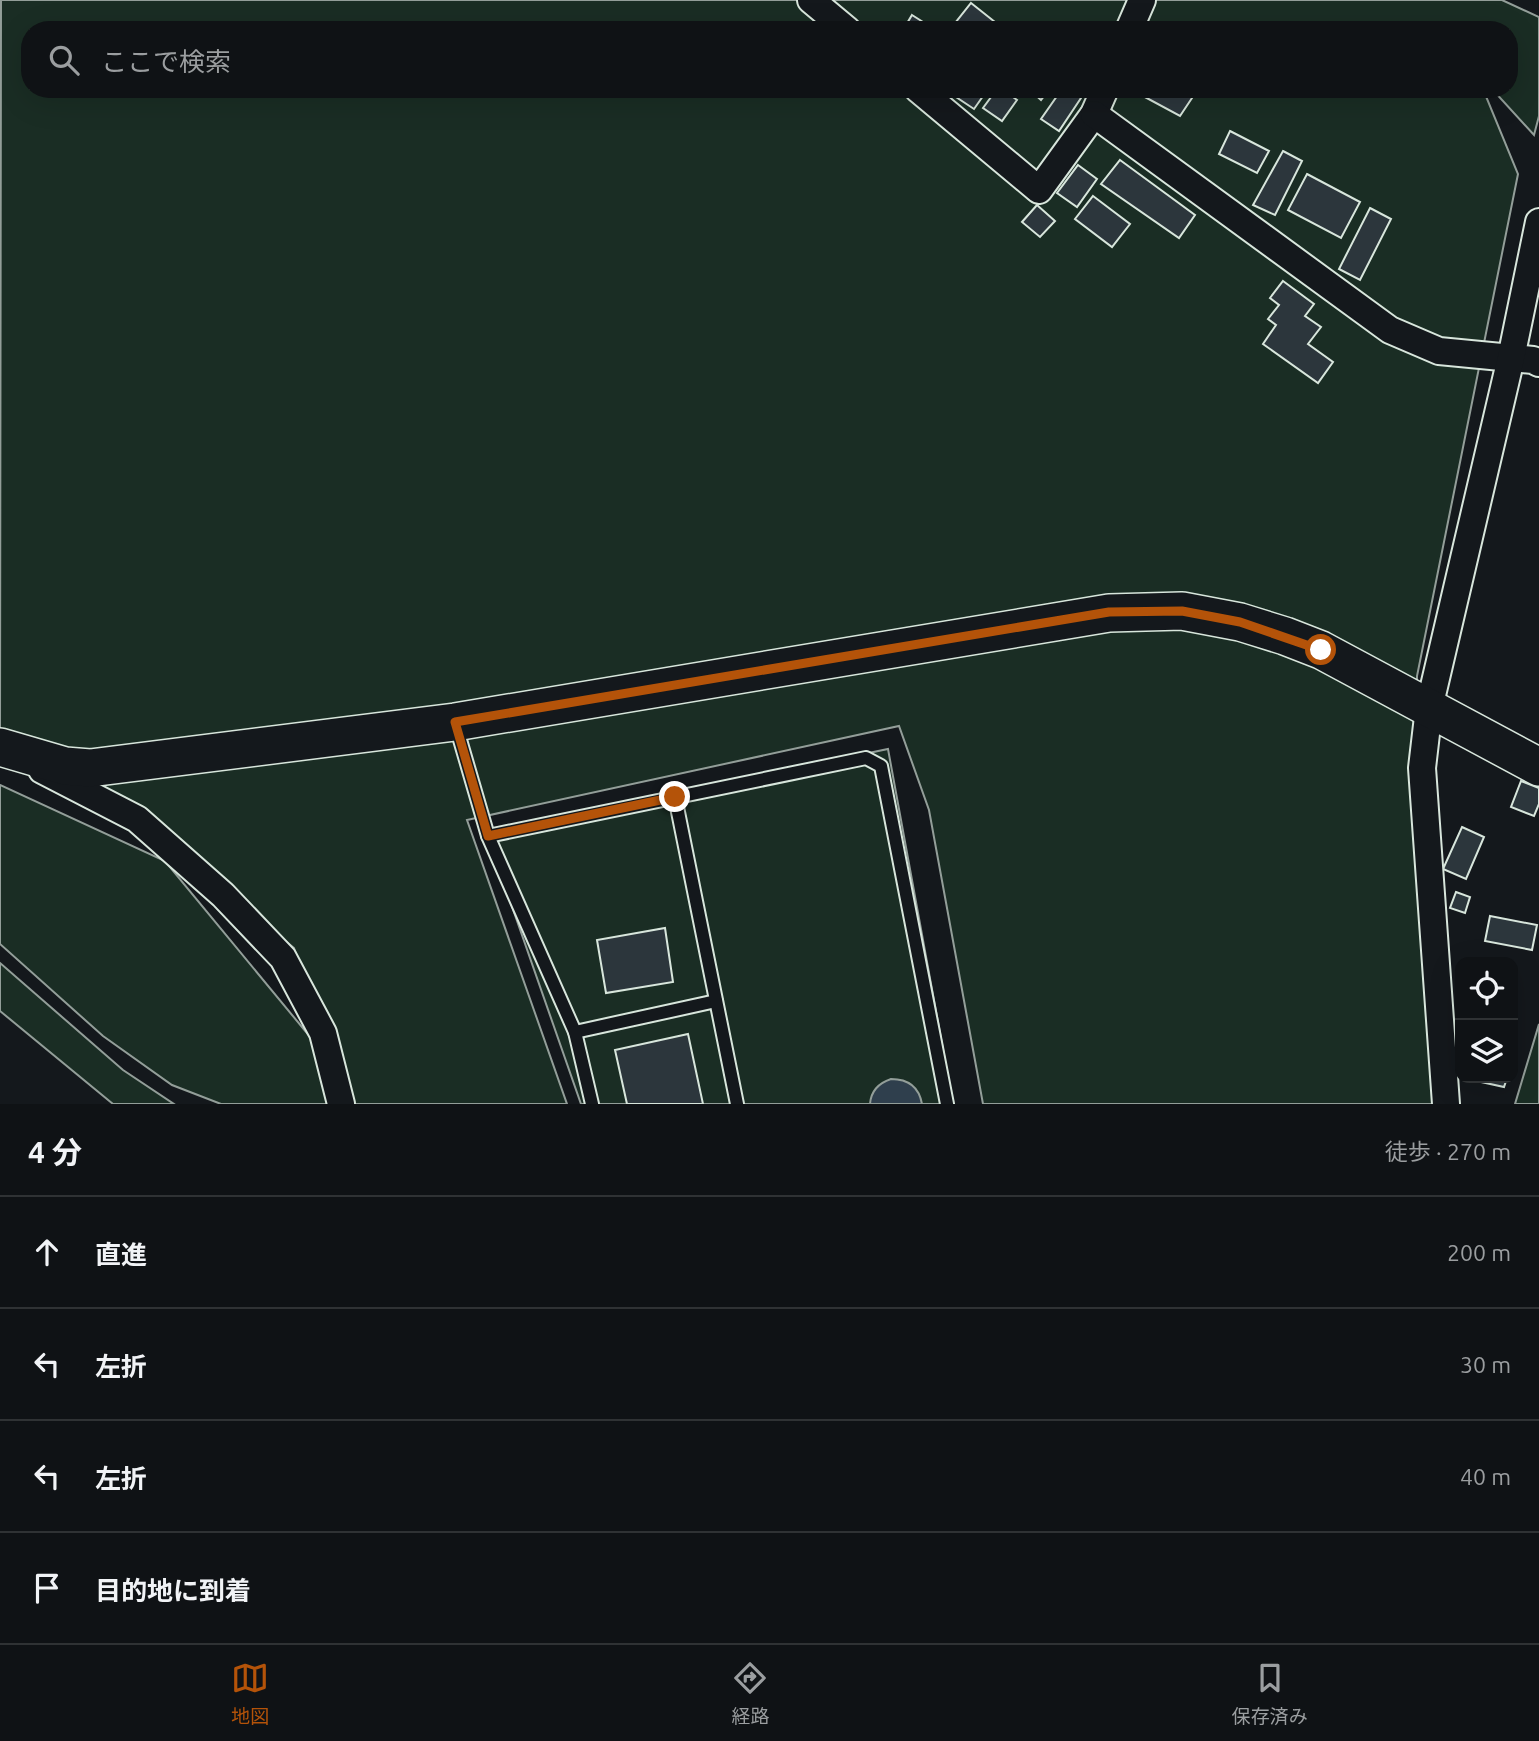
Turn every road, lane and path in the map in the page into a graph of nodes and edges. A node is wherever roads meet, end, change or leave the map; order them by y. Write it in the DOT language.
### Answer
graph roads {
  1 [pos="811,0"];
  2 [pos="1142,0"];
  3 [pos="836,21"];
  4 [pos="1133,21"];
  5 [pos="929,98"];
  6 [pos="1101,98"];
  7 [pos="1094,114"];
  8 [pos="1539,222"];
  9 [pos="1511,358"];
  10 [pos="1539,363"];
  11 [pos="1429,708"];
  12 [pos="455,722"];
  13 [pos="0,748"];
  14 [pos="1539,767"];
  15 [pos="675,797"];
  16 [pos="488,836"];
  17 [pos="716,1001"];
  18 [pos="575,1032"];
  19 [pos="341,1104"];
  20 [pos="592,1104"];
  21 [pos="737,1104"];
  22 [pos="947,1104"];
  23 [pos="1446,1104"];
  1 -- 3 [label="street"];
  2 -- 4 [label="street"];
  5 -- 7 [label="street"];
  6 -- 7 [label="street"];
  7 -- 9 [label="street"];
  8 -- 9 [label="street"];
  9 -- 10 [label="street"];
  9 -- 11 [label="street"];
  11 -- 12 [label="street"];
  11 -- 14 [label="street"];
  11 -- 23 [label="street"];
  12 -- 13 [label="street"];
  12 -- 16 [label="lane"];
  13 -- 19 [label="street"];
  15 -- 16 [label="lane"];
  15 -- 17 [label="lane"];
  15 -- 22 [label="lane"];
  16 -- 18 [label="lane"];
  17 -- 18 [label="lane"];
  17 -- 21 [label="lane"];
  18 -- 20 [label="lane"];
}
